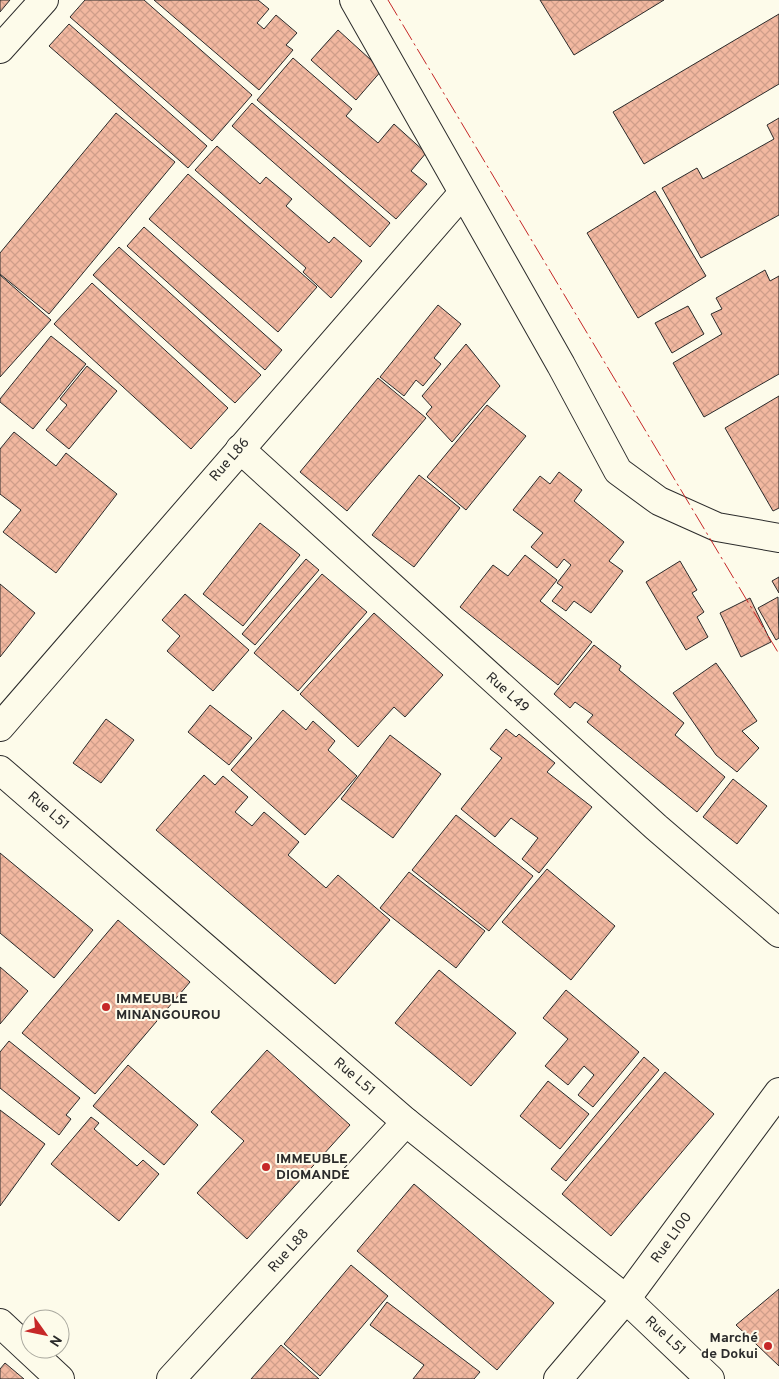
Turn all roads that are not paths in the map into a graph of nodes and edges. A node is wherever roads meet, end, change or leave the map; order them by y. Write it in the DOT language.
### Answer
graph roads {
  1 [pos="44,0"];
  2 [pos="354,0"];
  3 [pos="0,49"];
  4 [pos="462,194"];
  5 [pos="240,449"];
  6 [pos="779,538"];
  7 [pos="0,727"];
  8 [pos="0,770"];
  9 [pos="779,933"];
  10 [pos="779,1092"];
  11 [pos="406,1122"];
  12 [pos="626,1299"];
  13 [pos="0,1323"];
  14 [pos="60,1379"];
  15 [pos="172,1379"];
  16 [pos="558,1379"];
  17 [pos="710,1379"];
  1 -- 3 [label="street"];
  2 -- 4 [label="street"];
  4 -- 5 [label="street, Rue L86"];
  4 -- 6 [label="street"];
  5 -- 7 [label="street, Rue L86"];
  5 -- 9 [label="street, Rue L49"];
  8 -- 11 [label="street, Rue L51"];
  10 -- 12 [label="street, Rue L100"];
  11 -- 12 [label="street, Rue L51"];
  11 -- 15 [label="street, Rue L88"];
  12 -- 16 [label="street, Rue L100"];
  12 -- 17 [label="street, Rue L51"];
  13 -- 14 [label="street"];
}
